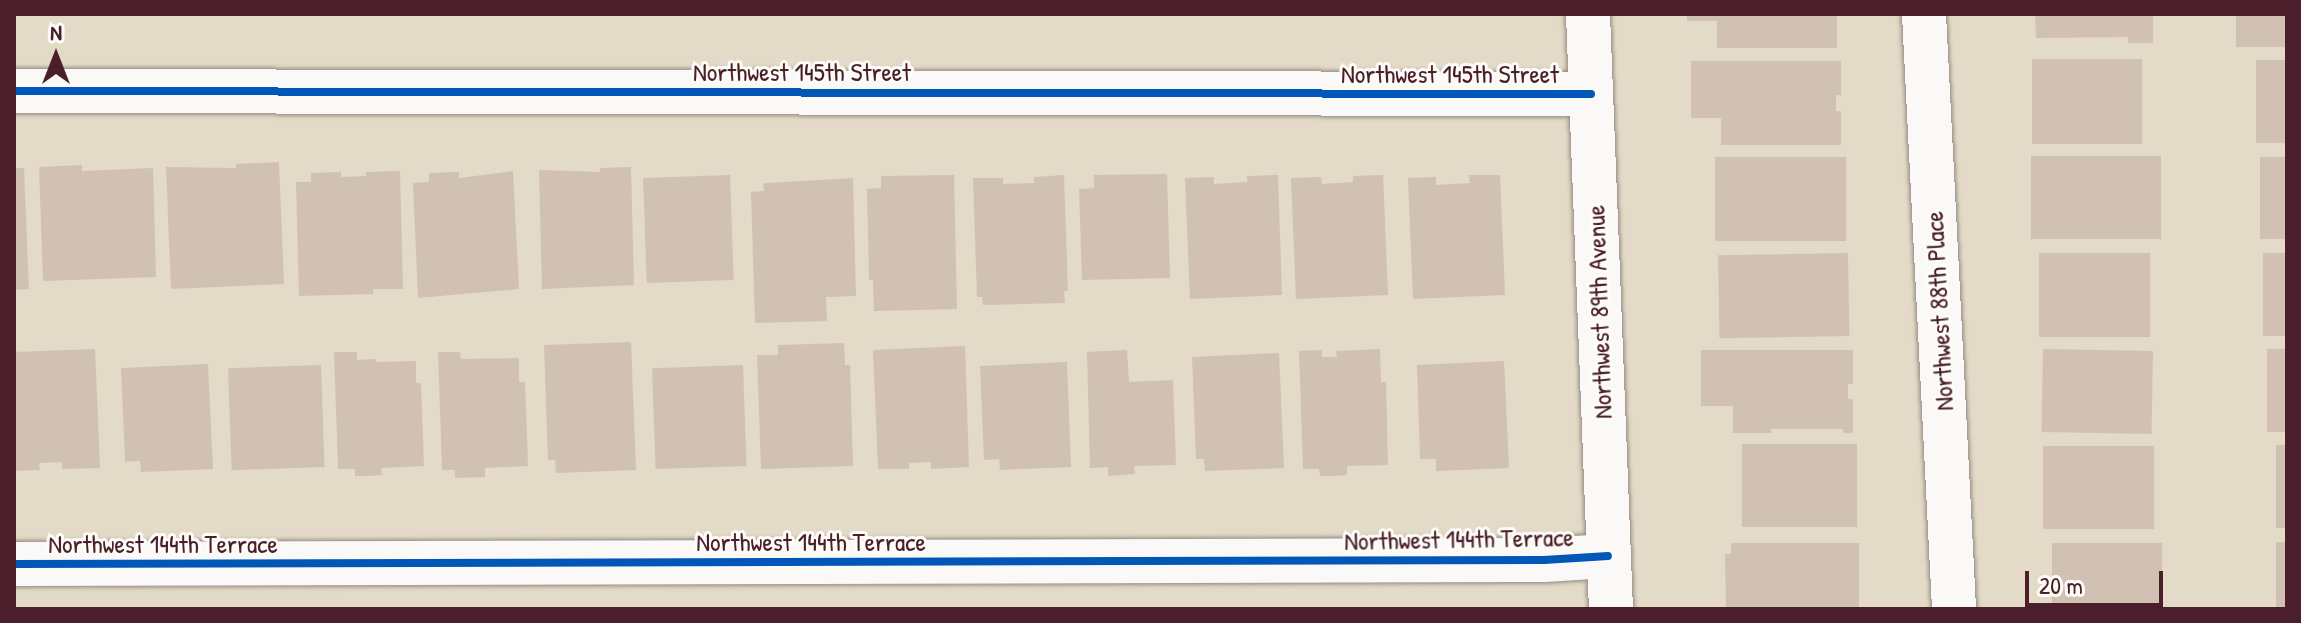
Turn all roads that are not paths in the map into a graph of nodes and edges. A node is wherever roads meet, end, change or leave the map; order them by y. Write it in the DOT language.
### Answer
graph roads {
  1 [pos="1588,14"];
  2 [pos="1924,14"];
  3 [pos="14,91"];
  4 [pos="1591,94"];
  5 [pos="1608,556"];
  6 [pos="14,564"];
  7 [pos="1611,609"];
  8 [pos="1954,609"];
  1 -- 4 [label="street, Northwest 89th Avenue"];
  2 -- 8 [label="street, Northwest 88th Place"];
  3 -- 4 [label="street, Northwest 145th Street"];
  4 -- 5 [label="street, Northwest 89th Avenue"];
  5 -- 6 [label="street, Northwest 144th Terrace"];
  5 -- 7 [label="street, Northwest 89th Avenue"];
}
